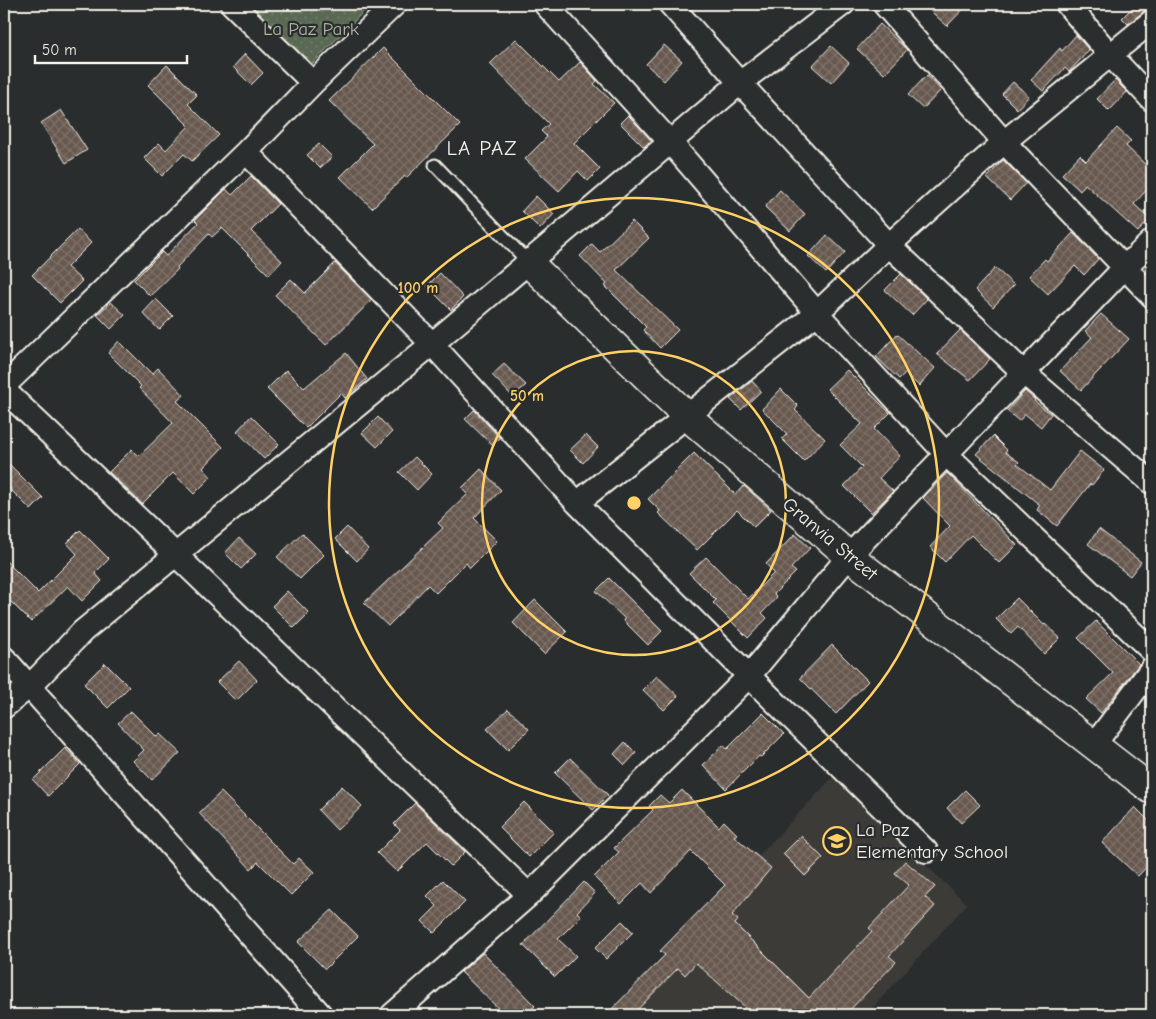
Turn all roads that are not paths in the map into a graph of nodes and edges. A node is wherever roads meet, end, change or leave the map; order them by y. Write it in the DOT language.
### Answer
graph roads {
  1 [pos="232,4"];
  2 [pos="395,4"];
  3 [pos="545,4"];
  4 [pos="670,4"];
  5 [pos="843,4"];
  6 [pos="884,4"];
  7 [pos="1067,4"];
  8 [pos="1152,21"];
  9 [pos="1111,56"];
  10 [pos="313,83"];
  11 [pos="740,83"];
  12 [pos="1152,100"];
  13 [pos="1004,142"];
  14 [pos="671,143"];
  15 [pos="246,152"];
  16 [pos="434,166"];
  17 [pos="1152,241"];
  18 [pos="888,245"];
  19 [pos="529,263"];
  20 [pos="1125,267"];
  21 [pos="1152,296"];
  22 [pos="817,313"];
  23 [pos="432,344"];
  24 [pos="1024,373"];
  25 [pos="4,388"];
  26 [pos="686,416"];
  27 [pos="946,454"];
  28 [pos="1152,483"];
  29 [pos="577,503"];
  30 [pos="177,555"];
  31 [pos="849,556"];
  32 [pos="1152,651"];
  33 [pos="4,658"];
  34 [pos="1152,668"];
  35 [pos="749,676"];
  36 [pos="30,686"];
  37 [pos="4,707"];
  38 [pos="1094,745"];
  39 [pos="1152,790"];
  40 [pos="926,851"];
  41 [pos="529,895"];
  42 [pos="321,1015"];
  43 [pos="392,1015"];
  1 -- 10 [label="street"];
  2 -- 10 [label="street"];
  3 -- 14 [label="street"];
  4 -- 11 [label="street"];
  5 -- 11 [label="street"];
  6 -- 13 [label="street"];
  7 -- 9 [label="street"];
  8 -- 9 [label="street"];
  9 -- 12 [label="street"];
  9 -- 13 [label="street"];
  10 -- 15 [label="street"];
  11 -- 14 [label="street"];
  11 -- 18 [label="street"];
  13 -- 18 [label="street"];
  13 -- 20 [label="street"];
  14 -- 19 [label="street"];
  14 -- 22 [label="street"];
  15 -- 23 [label="street"];
  15 -- 25 [label="street"];
  16 -- 19 [label="lane"];
  17 -- 20 [label="street"];
  18 -- 22 [label="street"];
  18 -- 24 [label="street"];
  19 -- 23 [label="street"];
  19 -- 26 [label="street, Granvia Street"];
  20 -- 21 [label="street"];
  20 -- 24 [label="street"];
  22 -- 26 [label="street"];
  22 -- 27 [label="street"];
  23 -- 29 [label="street"];
  23 -- 30 [label="street"];
  24 -- 27 [label="street"];
  24 -- 28 [label="street"];
  25 -- 30 [label="street"];
  26 -- 29 [label="street"];
  26 -- 31 [label="street, Granvia Street"];
  27 -- 31 [label="street"];
  27 -- 32 [label="street"];
  29 -- 35 [label="street"];
  30 -- 36 [label="street"];
  30 -- 41 [label="street"];
  31 -- 35 [label="street"];
  31 -- 38 [label="street, Granvia Street"];
  33 -- 36 [label="street"];
  34 -- 38 [label="street"];
  35 -- 40 [label="street"];
  35 -- 41 [label="street"];
  36 -- 37 [label="street"];
  36 -- 42 [label="street"];
  38 -- 39 [label="street, Granvia Street"];
  41 -- 43 [label="street"];
}
